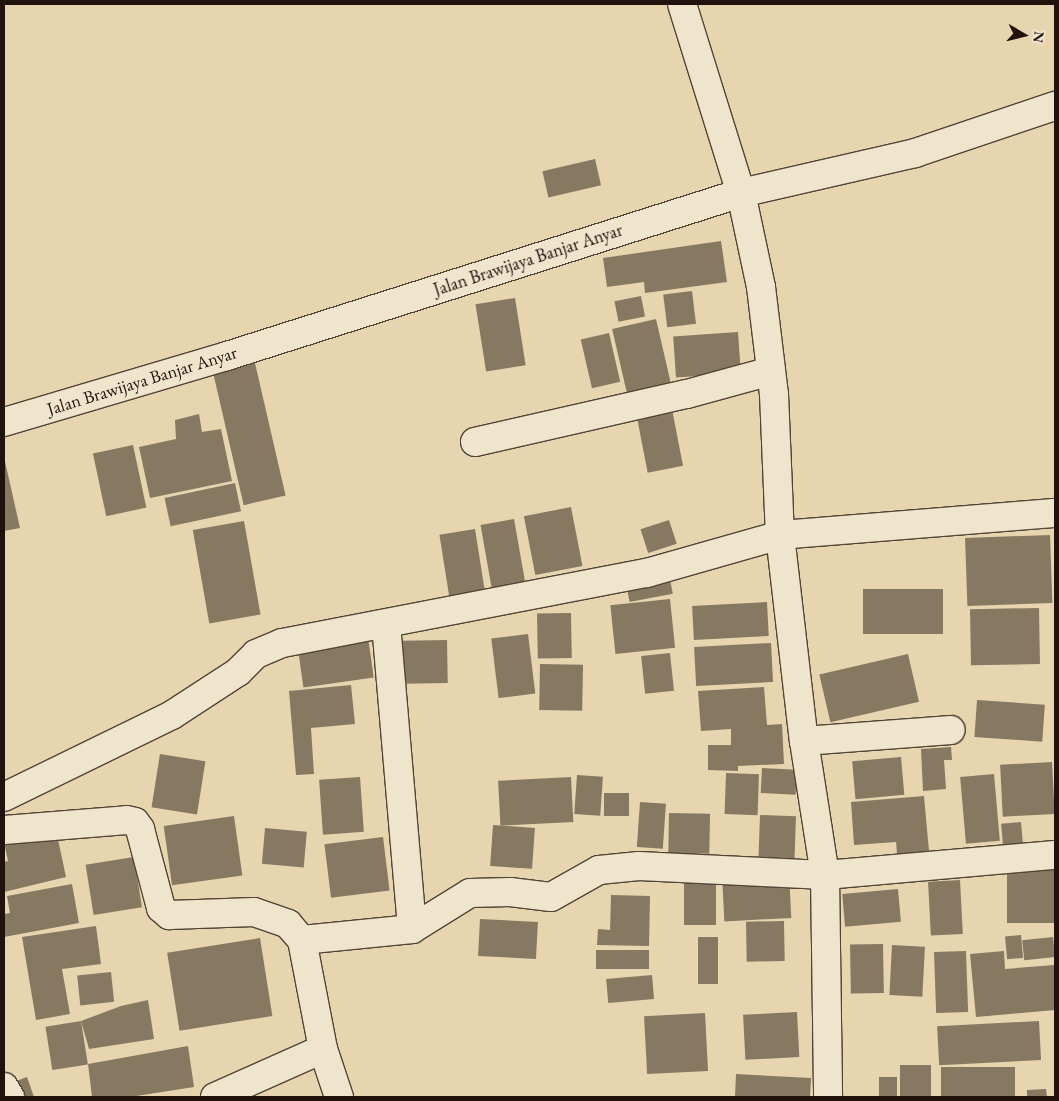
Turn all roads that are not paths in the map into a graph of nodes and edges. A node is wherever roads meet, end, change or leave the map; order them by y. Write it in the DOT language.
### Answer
graph roads {
  1 [pos="682,4"];
  2 [pos="1055,106"];
  3 [pos="741,193"];
  4 [pos="771,371"];
  5 [pos="4,422"];
  6 [pos="476,442"];
  7 [pos="1055,513"];
  8 [pos="780,535"];
  9 [pos="386,624"];
  10 [pos="951,730"];
  11 [pos="804,741"];
  12 [pos="4,797"];
  13 [pos="4,830"];
  14 [pos="1055,855"];
  15 [pos="825,875"];
  16 [pos="412,930"];
  17 [pos="302,940"];
  18 [pos="324,1049"];
  19 [pos="4,1087"];
  20 [pos="10,1097"];
  21 [pos="215,1097"];
  22 [pos="339,1097"];
  23 [pos="828,1097"];
  1 -- 3 [label="street"];
  2 -- 3 [label="street, Jalan Brawijaya Banjar Anyar"];
  3 -- 4 [label="street"];
  3 -- 5 [label="street, Jalan Brawijaya Banjar Anyar"];
  4 -- 6 [label="street"];
  4 -- 8 [label="street"];
  7 -- 8 [label="street"];
  8 -- 9 [label="street"];
  8 -- 11 [label="street"];
  9 -- 12 [label="street"];
  9 -- 16 [label="street"];
  10 -- 11 [label="street"];
  11 -- 15 [label="street"];
  13 -- 17 [label="street"];
  14 -- 15 [label="street"];
  15 -- 16 [label="street"];
  15 -- 23 [label="street"];
  16 -- 17 [label="street"];
  17 -- 18 [label="street"];
  18 -- 21 [label="street"];
  18 -- 22 [label="street"];
  19 -- 20 [label="street"];
}
